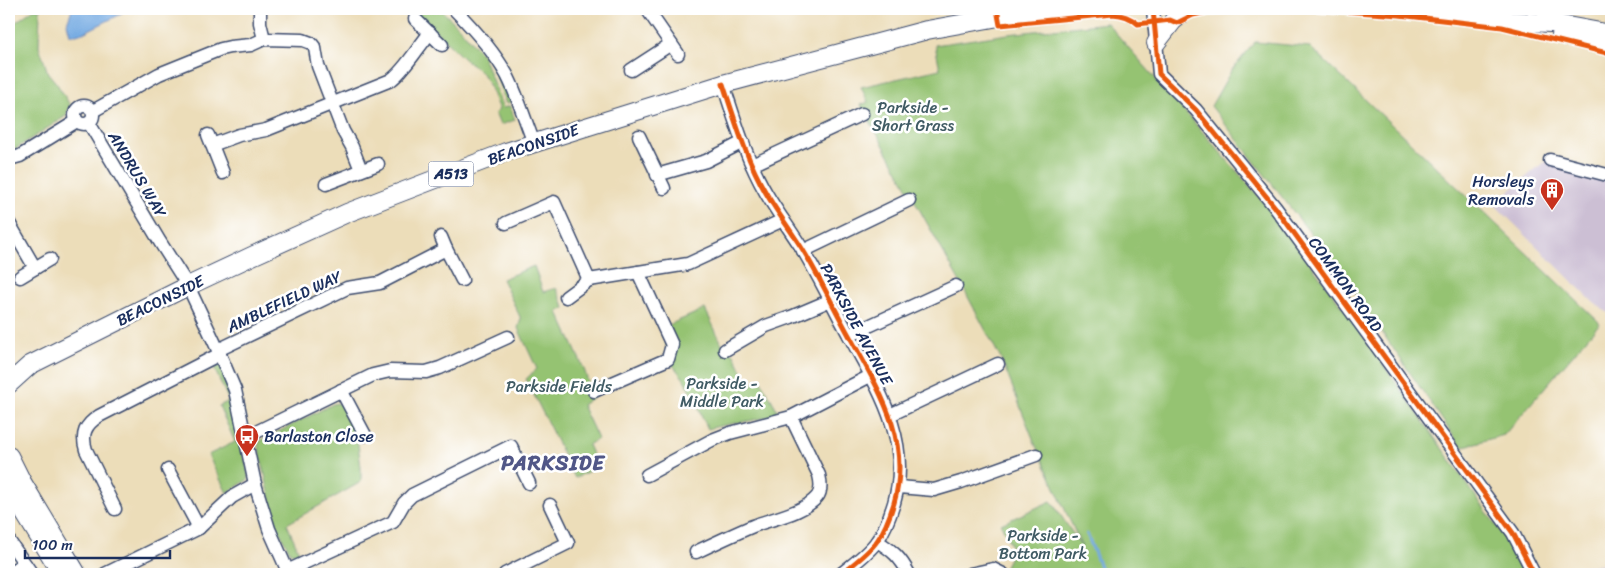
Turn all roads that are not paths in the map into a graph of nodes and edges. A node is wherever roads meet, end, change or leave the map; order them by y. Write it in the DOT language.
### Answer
graph roads {
  1 [pos="260,9"];
  2 [pos="454,9"];
  3 [pos="647,9"];
  4 [pos="1065,9"];
  5 [pos="1154,9"];
  6 [pos="1188,9"];
  7 [pos="1417,9"];
  8 [pos="1034,10"];
  9 [pos="415,19"];
  10 [pos="1510,21"];
  11 [pos="430,33"];
  12 [pos="1611,34"];
  13 [pos="264,39"];
  14 [pos="1156,43"];
  15 [pos="442,45"];
  16 [pos="1611,47"];
  17 [pos="631,70"];
  18 [pos="723,84"];
  19 [pos="333,104"];
  20 [pos="862,114"];
  21 [pos="86,118"];
  22 [pos="639,136"];
  23 [pos="743,142"];
  24 [pos="534,143"];
  25 [pos="9,159"];
  26 [pos="1550,160"];
  27 [pos="378,164"];
  28 [pos="752,165"];
  29 [pos="362,170"];
  30 [pos="223,173"];
  31 [pos="657,174"];
  32 [pos="1611,176"];
  33 [pos="326,184"];
  34 [pos="664,188"];
  35 [pos="909,200"];
  36 [pos="784,220"];
  37 [pos="9,222"];
  38 [pos="506,223"];
  39 [pos="804,250"];
  40 [pos="50,259"];
  41 [pos="35,268"];
  42 [pos="638,272"];
  43 [pos="20,277"];
  44 [pos="462,280"];
  45 [pos="589,280"];
  46 [pos="188,286"];
  47 [pos="956,286"];
  48 [pos="566,297"];
  49 [pos="831,300"];
  50 [pos="849,335"];
  51 [pos="508,337"];
  52 [pos="725,350"];
  53 [pos="219,352"];
  54 [pos="998,364"];
  55 [pos="30,365"];
  56 [pos="9,366"];
  57 [pos="872,375"];
  58 [pos="9,384"];
  59 [pos="341,390"];
  60 [pos="594,392"];
  61 [pos="890,415"];
  62 [pos="791,418"];
  63 [pos="365,436"];
  64 [pos="246,437"];
  65 [pos="1036,455"];
  66 [pos="9,456"];
  67 [pos="168,470"];
  68 [pos="647,475"];
  69 [pos="529,483"];
  70 [pos="255,484"];
  71 [pos="899,487"];
  72 [pos="9,488"];
  73 [pos="115,502"];
  74 [pos="550,506"];
  75 [pos="199,528"];
  76 [pos="9,541"];
  77 [pos="877,541"];
  78 [pos="696,552"];
  79 [pos="28,569"];
  80 [pos="528,569"];
  81 [pos="9,572"];
  82 [pos="288,573"];
  83 [pos="62,574"];
  84 [pos="77,574"];
  85 [pos="105,574"];
  86 [pos="505,574"];
  87 [pos="841,574"];
  88 [pos="909,574"];
  89 [pos="970,574"];
  90 [pos="1003,574"];
  91 [pos="1534,574"];
  1 -- 13 [label="street"];
  2 -- 24 [label="street"];
  3 -- 17 [label="street"];
  4 -- 8 [label="highway, BEACONSIDE / A513"];
  5 -- 14 [label="street, COMMON ROAD"];
  6 -- 14 [label="highway"];
  7 -- 10 [label="highway"];
  8 -- 18 [label="highway, BEACONSIDE / A513"];
  9 -- 11 [label="street"];
  10 -- 12 [label="highway"];
  10 -- 16 [label="highway"];
  11 -- 15 [label="street"];
  11 -- 19 [label="street"];
  13 -- 19 [label="street"];
  13 -- 21 [label="street"];
  14 -- 91 [label="street, COMMON ROAD"];
  18 -- 23 [label="street, PARKSIDE AVENUE"];
  18 -- 24 [label="highway, BEACONSIDE / A513"];
  19 -- 29 [label="street"];
  19 -- 30 [label="street"];
  20 -- 28 [label="street"];
  21 -- 25 [label="street"];
  21 -- 46 [label="street, ANDRUS WAY"];
  22 -- 31 [label="street"];
  23 -- 28 [label="street, PARKSIDE AVENUE"];
  23 -- 31 [label="street"];
  24 -- 46 [label="highway, BEACONSIDE / A513"];
  26 -- 32 [label="street"];
  27 -- 29 [label="street"];
  28 -- 36 [label="street, PARKSIDE AVENUE"];
  29 -- 33 [label="street"];
  31 -- 34 [label="street"];
  35 -- 39 [label="street"];
  36 -- 39 [label="street, PARKSIDE AVENUE"];
  36 -- 42 [label="street"];
  37 -- 41 [label="street"];
  38 -- 45 [label="street"];
  39 -- 49 [label="street, PARKSIDE AVENUE"];
  40 -- 41 [label="street"];
  41 -- 43 [label="street"];
  42 -- 45 [label="street"];
  42 -- 60 [label="street"];
  44 -- 53 [label="street, AMBLEFIELD WAY"];
  45 -- 48 [label="street"];
  46 -- 53 [label="street"];
  46 -- 55 [label="highway, BEACONSIDE / A513"];
  47 -- 50 [label="street"];
  49 -- 50 [label="street, PARKSIDE AVENUE"];
  49 -- 52 [label="street"];
  50 -- 57 [label="street, PARKSIDE AVENUE"];
  51 -- 59 [label="street"];
  53 -- 64 [label="street"];
  53 -- 73 [label="street, AMBLEFIELD WAY"];
  54 -- 61 [label="street"];
  55 -- 56 [label="highway, BEACONSIDE / A513"];
  55 -- 58 [label="highway, BEACONSIDE / A513"];
  57 -- 61 [label="street, PARKSIDE AVENUE"];
  57 -- 62 [label="street"];
  59 -- 63 [label="street"];
  59 -- 64 [label="street"];
  61 -- 71 [label="street, PARKSIDE AVENUE"];
  62 -- 68 [label="street"];
  62 -- 78 [label="street"];
  64 -- 70 [label="street"];
  65 -- 71 [label="street"];
  66 -- 84 [label="highway"];
  67 -- 75 [label="street"];
  69 -- 82 [label="street"];
  70 -- 75 [label="street"];
  70 -- 82 [label="street"];
  71 -- 77 [label="street, PARKSIDE AVENUE"];
  72 -- 83 [label="highway"];
  74 -- 80 [label="street"];
  75 -- 85 [label="street"];
  76 -- 79 [label="street"];
  77 -- 87 [label="street, PARKSIDE AVENUE"];
  77 -- 88 [label="street"];
  79 -- 81 [label="street"];
  80 -- 86 [label="street"];
  89 -- 90 [label="street"];
}
